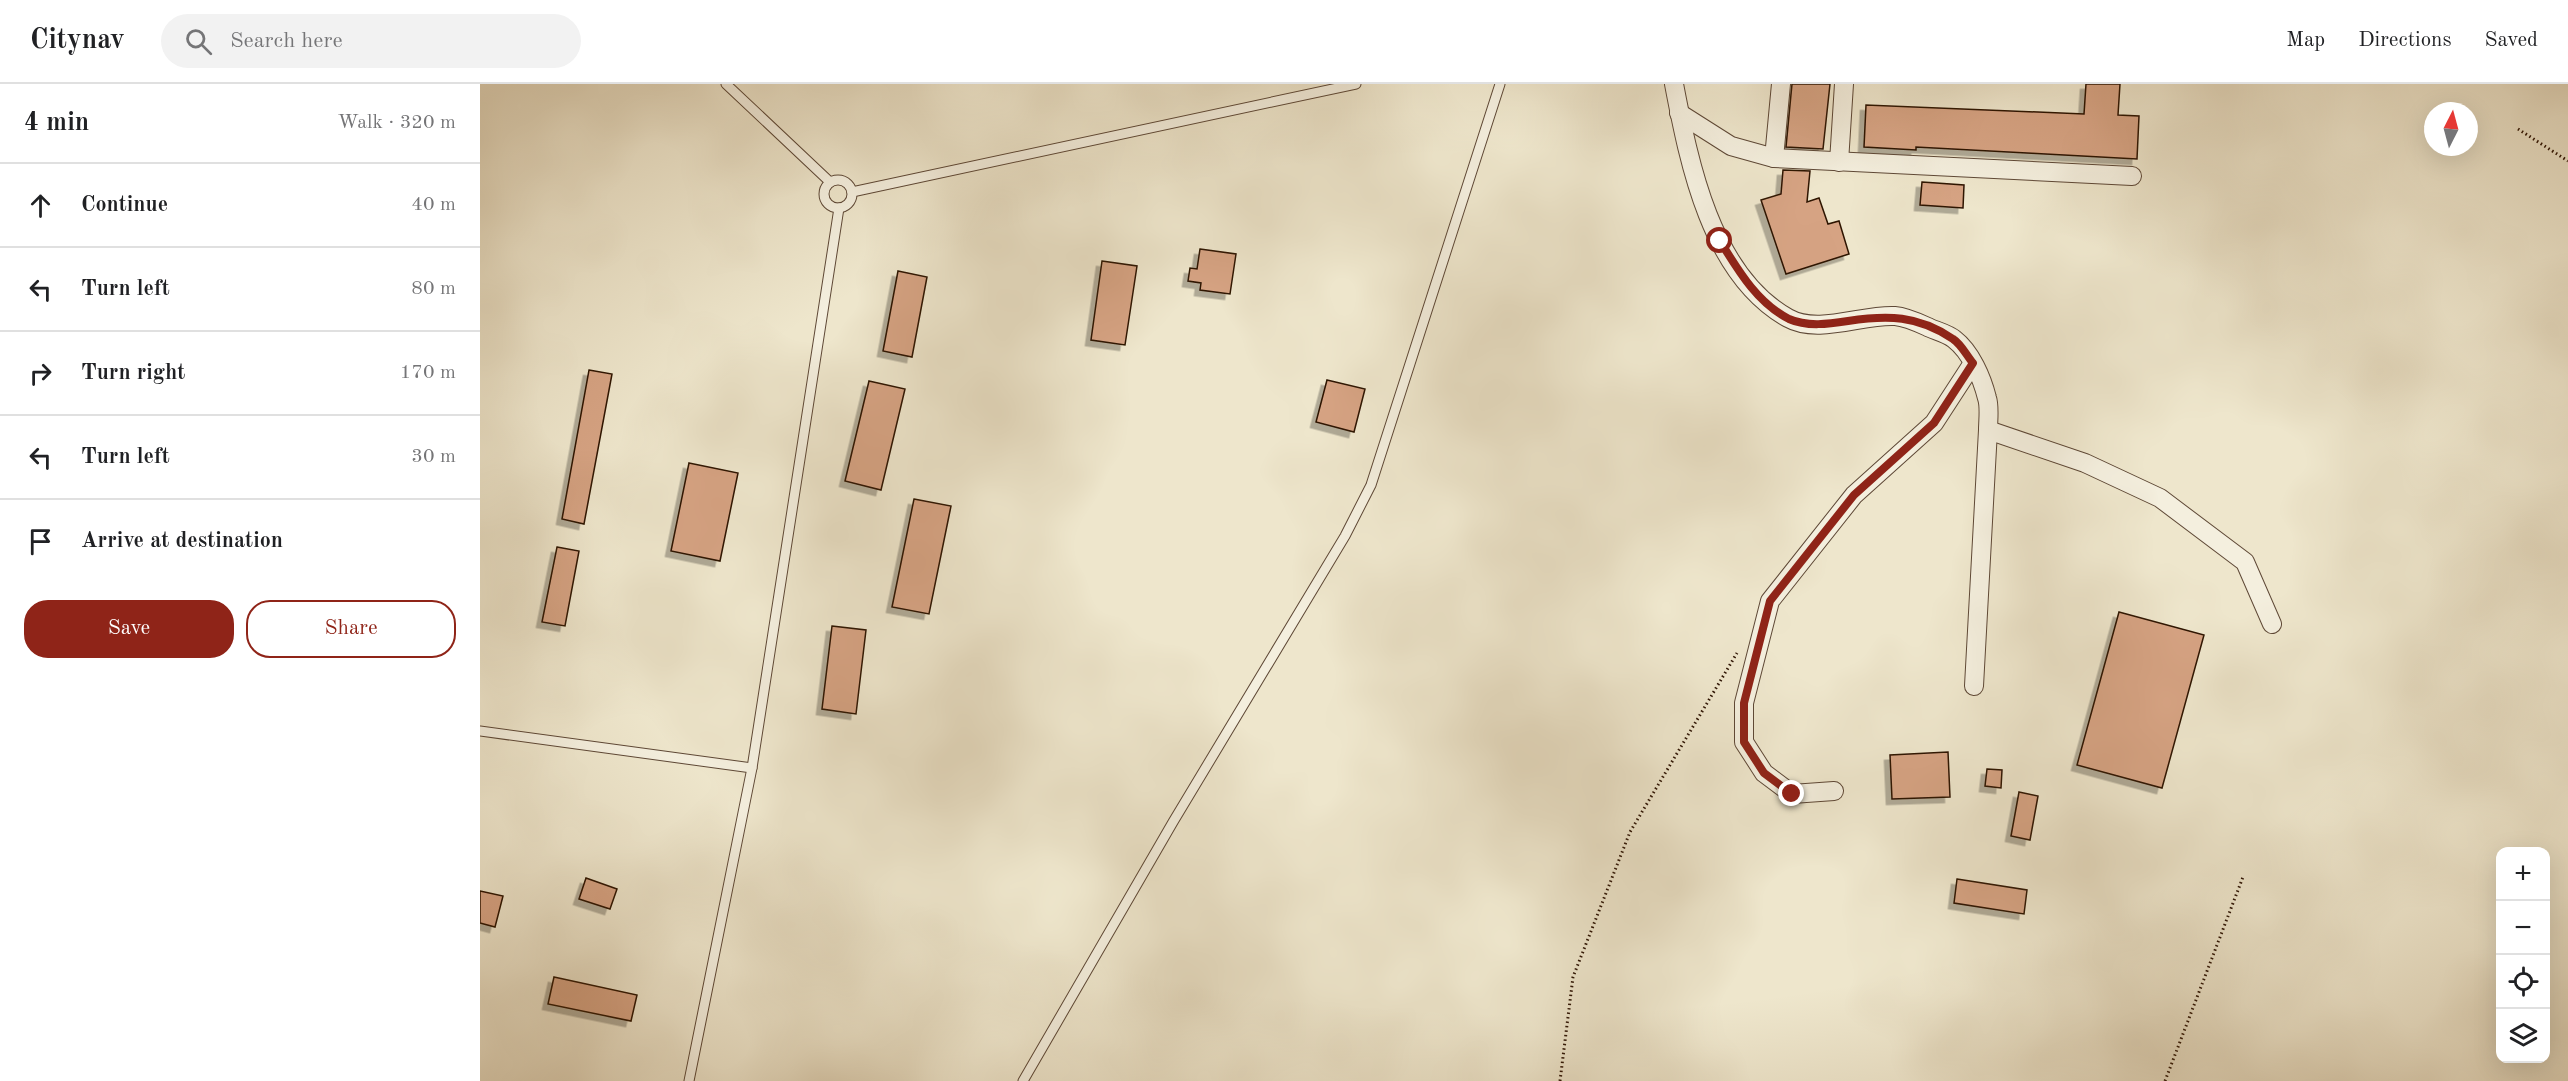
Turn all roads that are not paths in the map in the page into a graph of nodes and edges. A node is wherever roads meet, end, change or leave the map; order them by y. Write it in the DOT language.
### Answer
graph roads {
  1 [pos="726,84"];
  2 [pos="1356,84"];
  3 [pos="1500,84"];
  4 [pos="1674,84"];
  5 [pos="1781,84"];
  6 [pos="1844,84"];
  7 [pos="1679,113"];
  8 [pos="1774,158"];
  9 [pos="1839,162"];
  10 [pos="2132,176"];
  11 [pos="830,182"];
  12 [pos="852,192"];
  13 [pos="839,208"];
  14 [pos="1973,363"];
  15 [pos="1988,430"];
  16 [pos="2272,624"];
  17 [pos="1974,686"];
  18 [pos="480,730"];
  19 [pos="752,768"];
  20 [pos="1834,791"];
  21 [pos="689,1081"];
  22 [pos="1023,1081"];
  1 -- 11 [label="lane"];
  2 -- 12 [label="lane"];
  3 -- 22 [label="lane"];
  4 -- 7 [label="street"];
  5 -- 8 [label="street"];
  6 -- 9 [label="street"];
  7 -- 8 [label="street"];
  7 -- 14 [label="street"];
  8 -- 9 [label="street"];
  9 -- 10 [label="street"];
  11 -- 12 [label="lane"];
  11 -- 13 [label="lane"];
  12 -- 13 [label="lane"];
  13 -- 19 [label="lane"];
  14 -- 15 [label="street"];
  14 -- 20 [label="street"];
  15 -- 16 [label="street"];
  15 -- 17 [label="street"];
  18 -- 19 [label="lane"];
  19 -- 21 [label="lane"];
}
